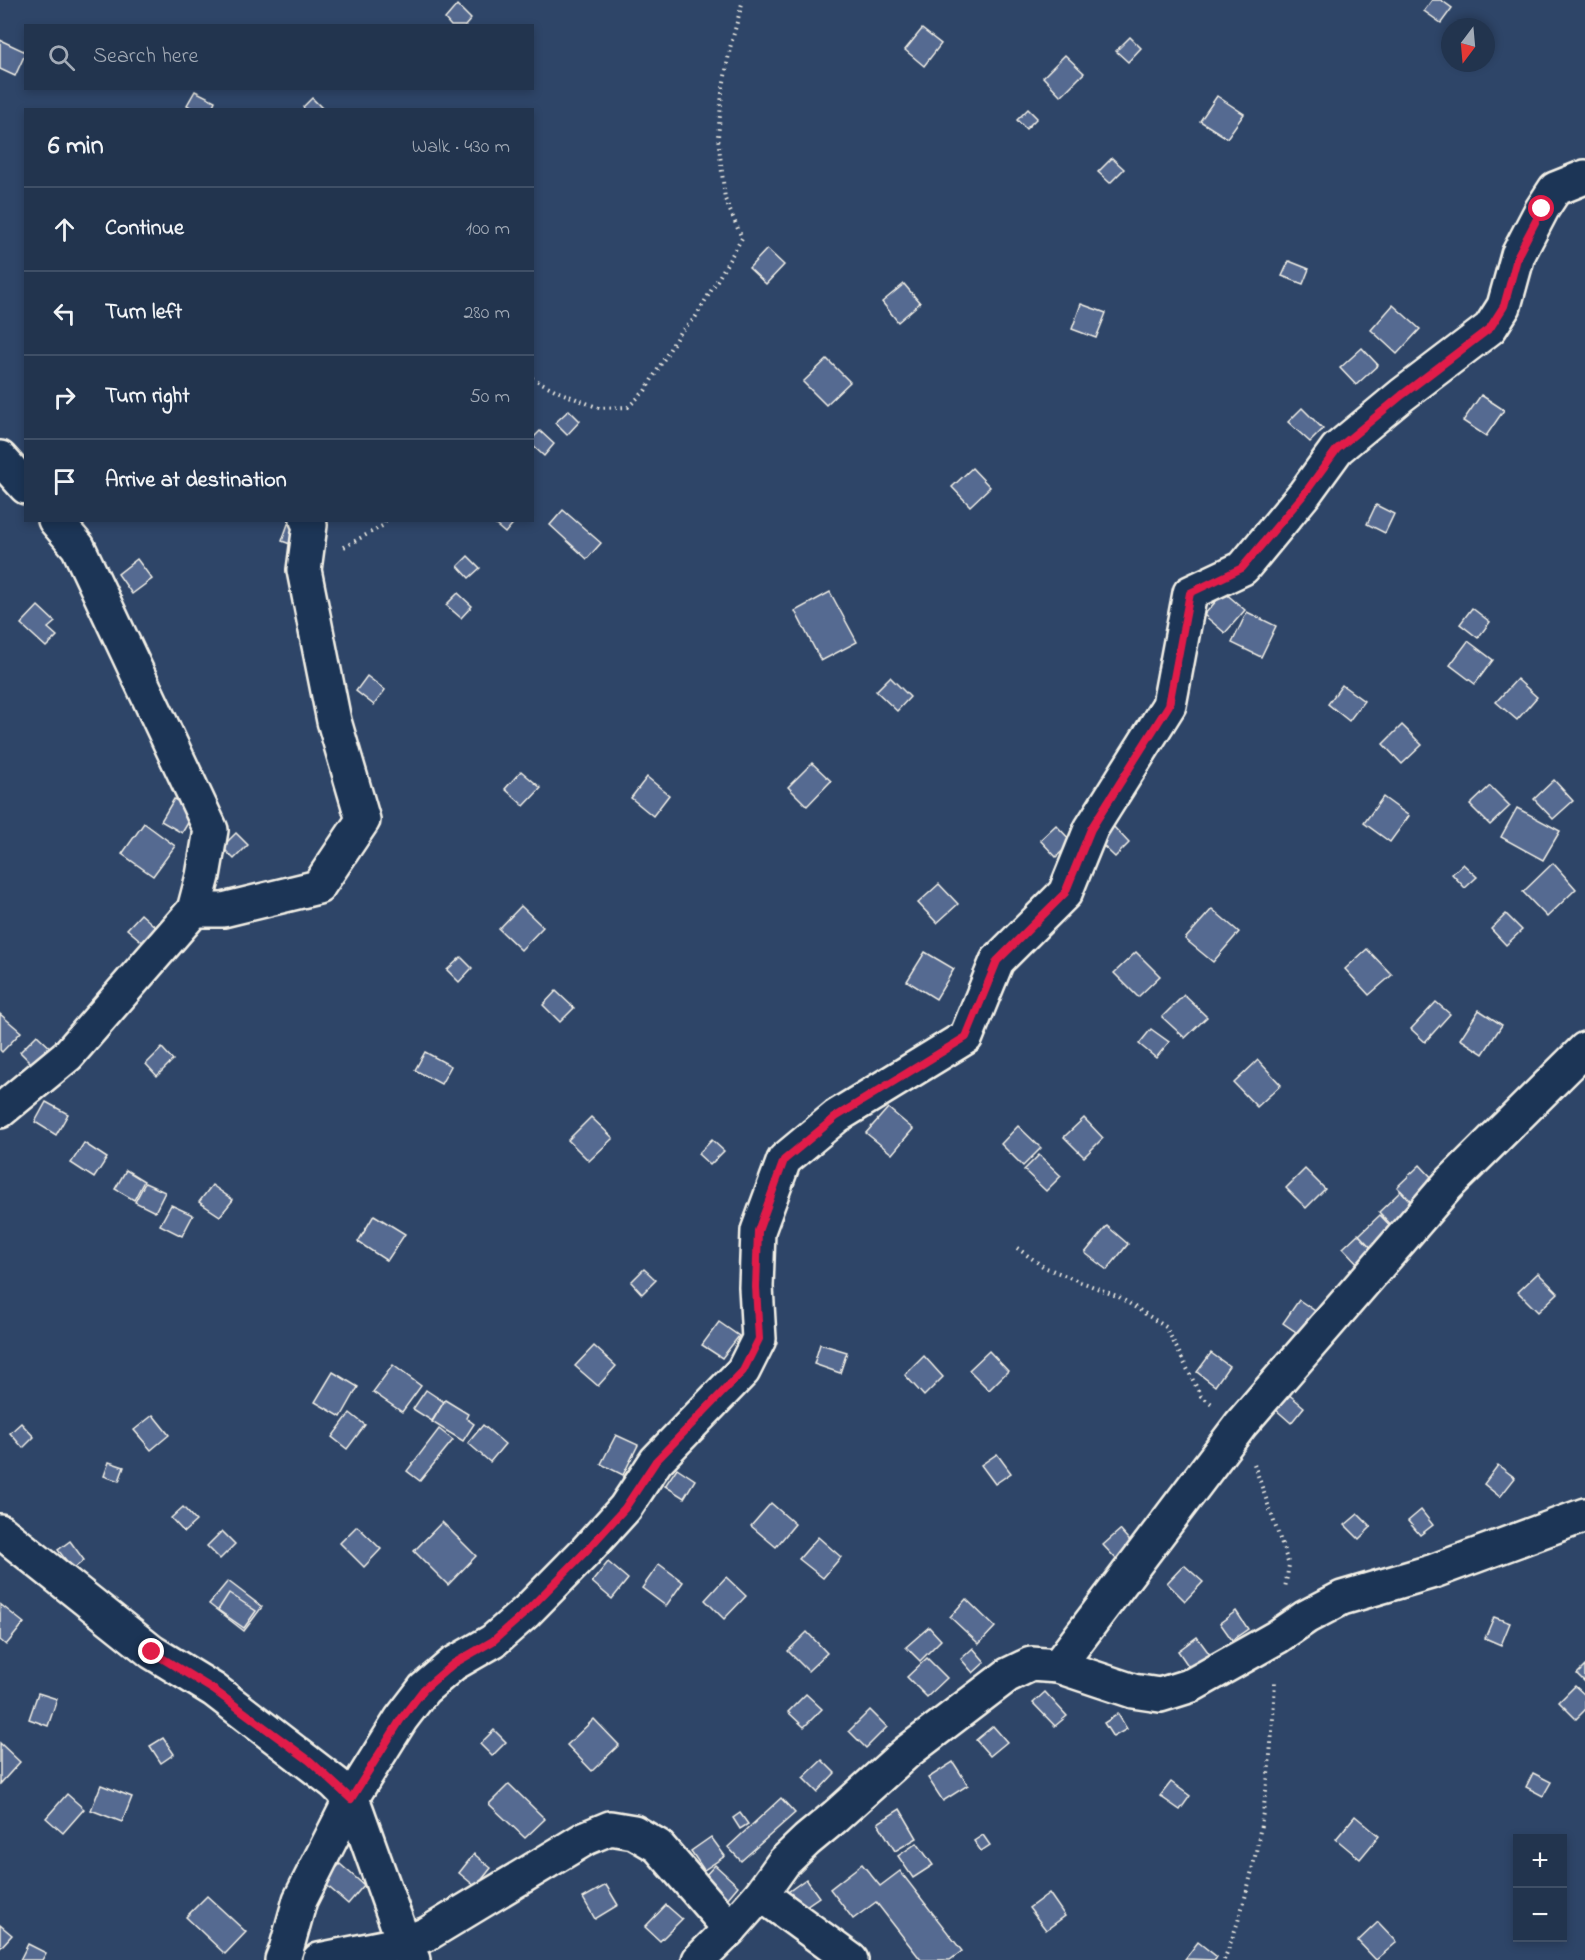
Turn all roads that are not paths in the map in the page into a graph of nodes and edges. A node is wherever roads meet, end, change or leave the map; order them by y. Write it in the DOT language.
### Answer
graph roads {
  1 [pos="1585,177"];
  2 [pos="0,458"];
  3 [pos="24,485"];
  4 [pos="57,522"];
  5 [pos="308,522"];
  6 [pos="194,910"];
  7 [pos="1585,1049"];
  8 [pos="0,1111"];
  9 [pos="1585,1515"];
  10 [pos="0,1531"];
  11 [pos="1058,1666"];
  12 [pos="351,1799"];
  13 [pos="761,1894"];
  14 [pos="730,1929"];
  15 [pos="409,1952"];
  16 [pos="282,1960"];
  17 [pos="319,1960"];
  18 [pos="699,1960"];
  19 [pos="851,1960"];
  1 -- 12 [label="street"];
  2 -- 3 [label="street"];
  4 -- 6 [label="street"];
  5 -- 6 [label="street"];
  6 -- 8 [label="street"];
  7 -- 11 [label="street"];
  9 -- 11 [label="street"];
  10 -- 12 [label="street"];
  11 -- 13 [label="street"];
  12 -- 15 [label="street"];
  12 -- 16 [label="street"];
  13 -- 14 [label="street"];
  13 -- 19 [label="street"];
  14 -- 15 [label="street"];
  14 -- 18 [label="street"];
  15 -- 17 [label="street"];
}
